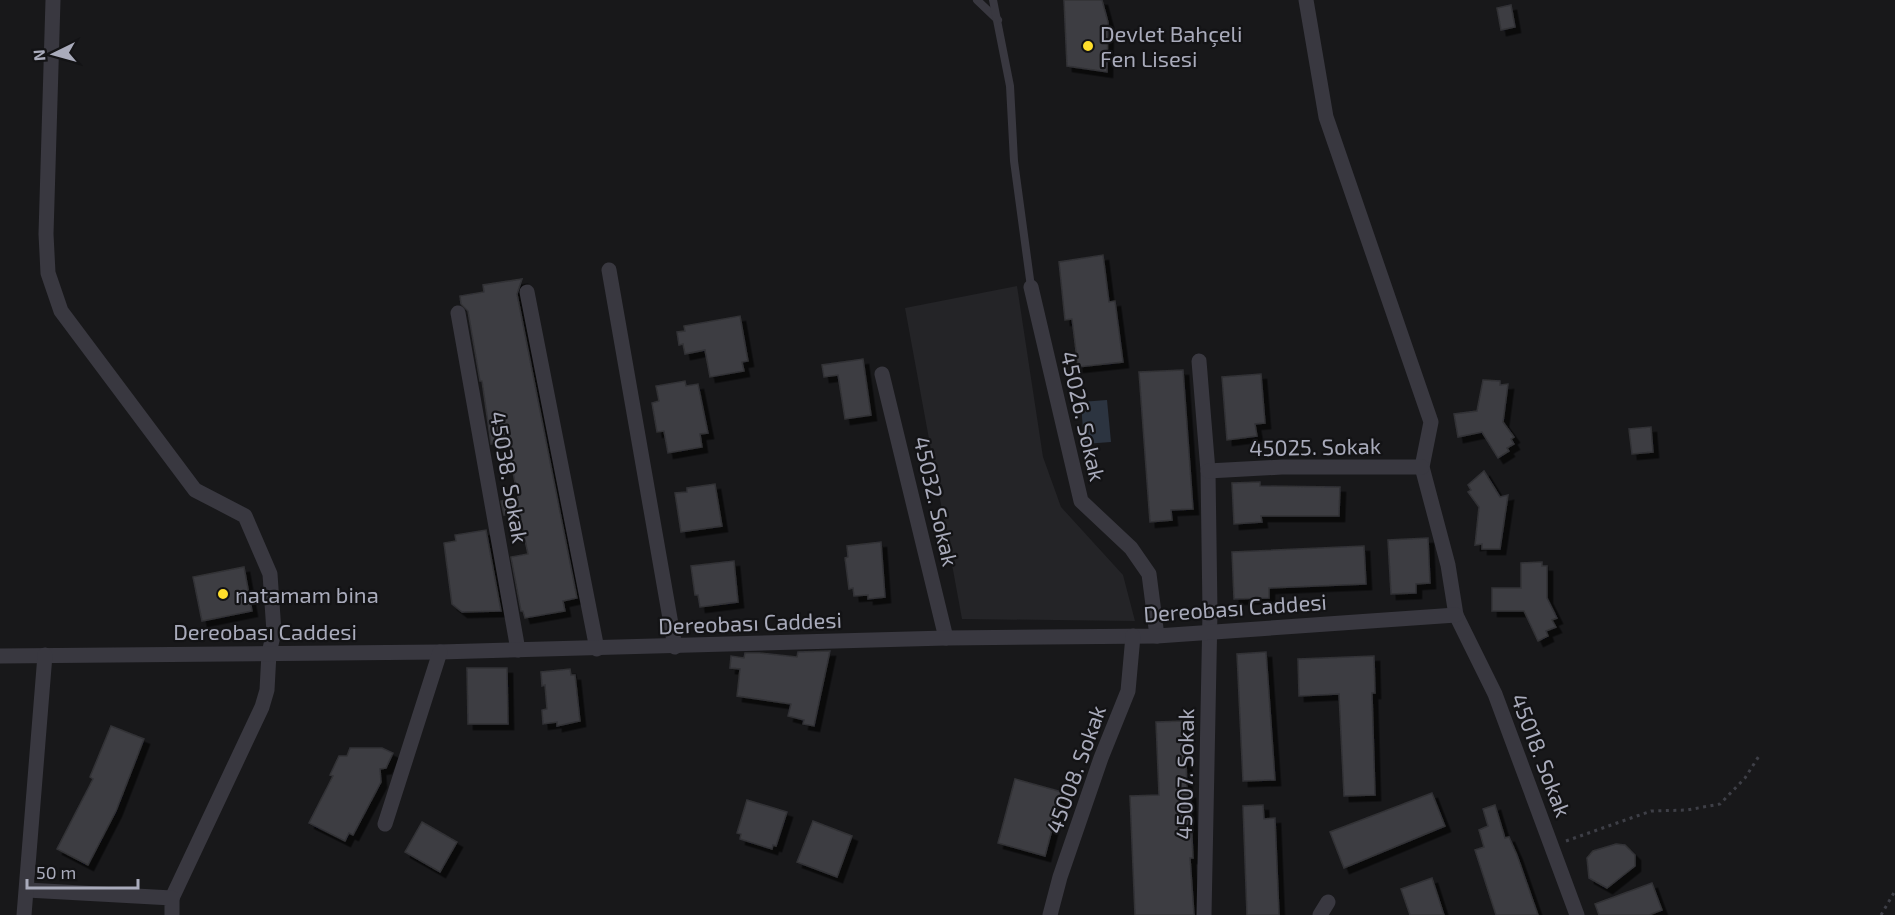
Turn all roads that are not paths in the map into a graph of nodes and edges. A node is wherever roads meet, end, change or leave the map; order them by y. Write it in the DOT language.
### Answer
graph roads {
  1 [pos="53,0"];
  2 [pos="978,0"];
  3 [pos="993,0"];
  4 [pos="1306,0"];
  5 [pos="999,21"];
  6 [pos="609,270"];
  7 [pos="1031,287"];
  8 [pos="527,292"];
  9 [pos="458,313"];
  10 [pos="1199,361"];
  11 [pos="882,374"];
  12 [pos="1422,467"];
  13 [pos="1208,471"];
  14 [pos="1456,615"];
  15 [pos="1209,633"];
  16 [pos="1133,636"];
  17 [pos="1157,636"];
  18 [pos="946,638"];
  19 [pos="675,647"];
  20 [pos="597,649"];
  21 [pos="518,650"];
  22 [pos="440,652"];
  23 [pos="269,654"];
  24 [pos="45,655"];
  25 [pos="0,656"];
  26 [pos="385,824"];
  27 [pos="27,890"];
  28 [pos="172,898"];
  29 [pos="24,915"];
  30 [pos="172,915"];
  31 [pos="1050,915"];
  32 [pos="1204,915"];
  33 [pos="1577,915"];
  1 -- 23 [label="street"];
  2 -- 5 [label="lane"];
  3 -- 5 [label="lane"];
  4 -- 12 [label="street"];
  5 -- 7 [label="lane"];
  6 -- 19 [label="street"];
  7 -- 17 [label="street, 45026. Sokak"];
  8 -- 20 [label="street"];
  9 -- 21 [label="street, 45038. Sokak"];
  10 -- 13 [label="street"];
  11 -- 18 [label="street, 45032. Sokak"];
  12 -- 13 [label="street, 45025. Sokak"];
  12 -- 14 [label="street, 45018. Sokak"];
  13 -- 15 [label="street"];
  14 -- 15 [label="street, Dereobası Caddesi"];
  14 -- 33 [label="street, 45018. Sokak"];
  15 -- 17 [label="street, Dereobası Caddesi"];
  15 -- 32 [label="street, 45007. Sokak"];
  16 -- 17 [label="street, Dereobası Caddesi"];
  16 -- 18 [label="street, Dereobası Caddesi"];
  16 -- 31 [label="street, 45008. Sokak"];
  18 -- 19 [label="street, Dereobası Caddesi"];
  19 -- 20 [label="street, Dereobası Caddesi"];
  20 -- 21 [label="street, Dereobası Caddesi"];
  21 -- 22 [label="street, Dereobası Caddesi"];
  22 -- 23 [label="street, Dereobası Caddesi"];
  22 -- 26 [label="street"];
  23 -- 24 [label="street, Dereobası Caddesi"];
  23 -- 28 [label="street"];
  24 -- 25 [label="street, Dereobası Caddesi"];
  24 -- 27 [label="street"];
  27 -- 28 [label="street"];
  27 -- 29 [label="street"];
  28 -- 30 [label="street"];
}
